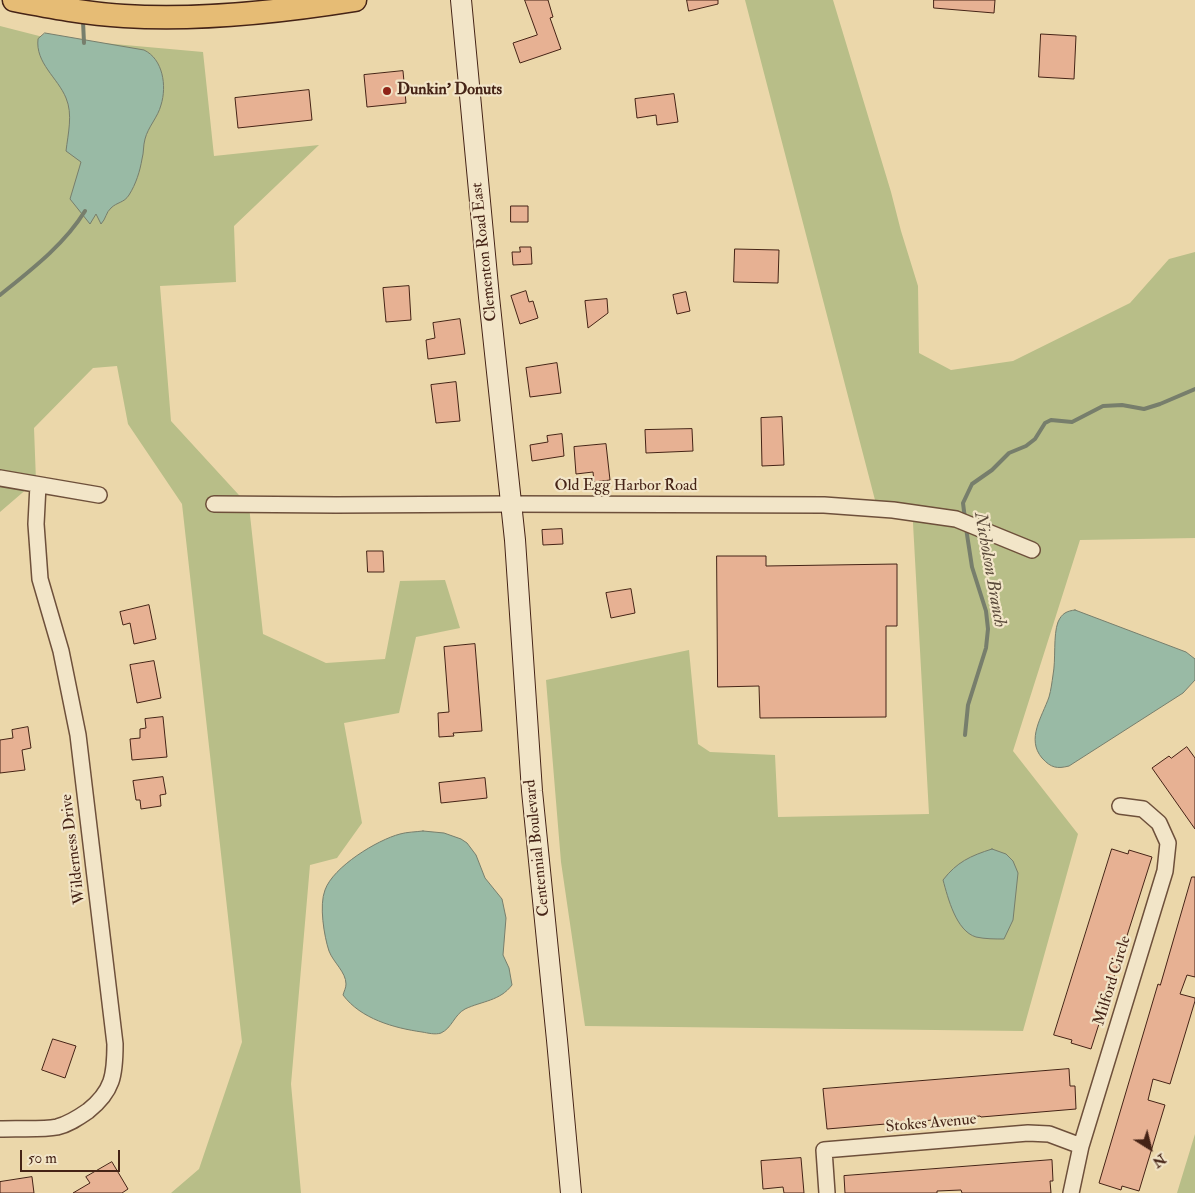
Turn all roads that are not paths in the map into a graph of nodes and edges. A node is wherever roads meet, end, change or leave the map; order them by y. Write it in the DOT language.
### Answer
graph roads {
  1 [pos="14,0"];
  2 [pos="355,0"];
  3 [pos="461,0"];
  4 [pos="0,478"];
  5 [pos="38,485"];
  6 [pos="99,495"];
  7 [pos="214,504"];
  8 [pos="511,504"];
  9 [pos="1032,550"];
  10 [pos="1120,806"];
  11 [pos="0,1129"];
  12 [pos="1081,1146"];
  13 [pos="570,1193"];
  14 [pos="827,1193"];
  15 [pos="1071,1193"];
  1 -- 2 [label="main road"];
  3 -- 8 [label="main road, Clementon Road East"];
  4 -- 5 [label="street"];
  5 -- 6 [label="street"];
  5 -- 11 [label="street, Wilderness Drive"];
  7 -- 8 [label="street, Old Egg Harbor Road"];
  8 -- 9 [label="street, Old Egg Harbor Road"];
  8 -- 13 [label="main road, Centennial Boulevard"];
  10 -- 12 [label="street, Milford Circle"];
  12 -- 14 [label="street, Stokes Avenue"];
  12 -- 15 [label="street, Milford Circle"];
}
